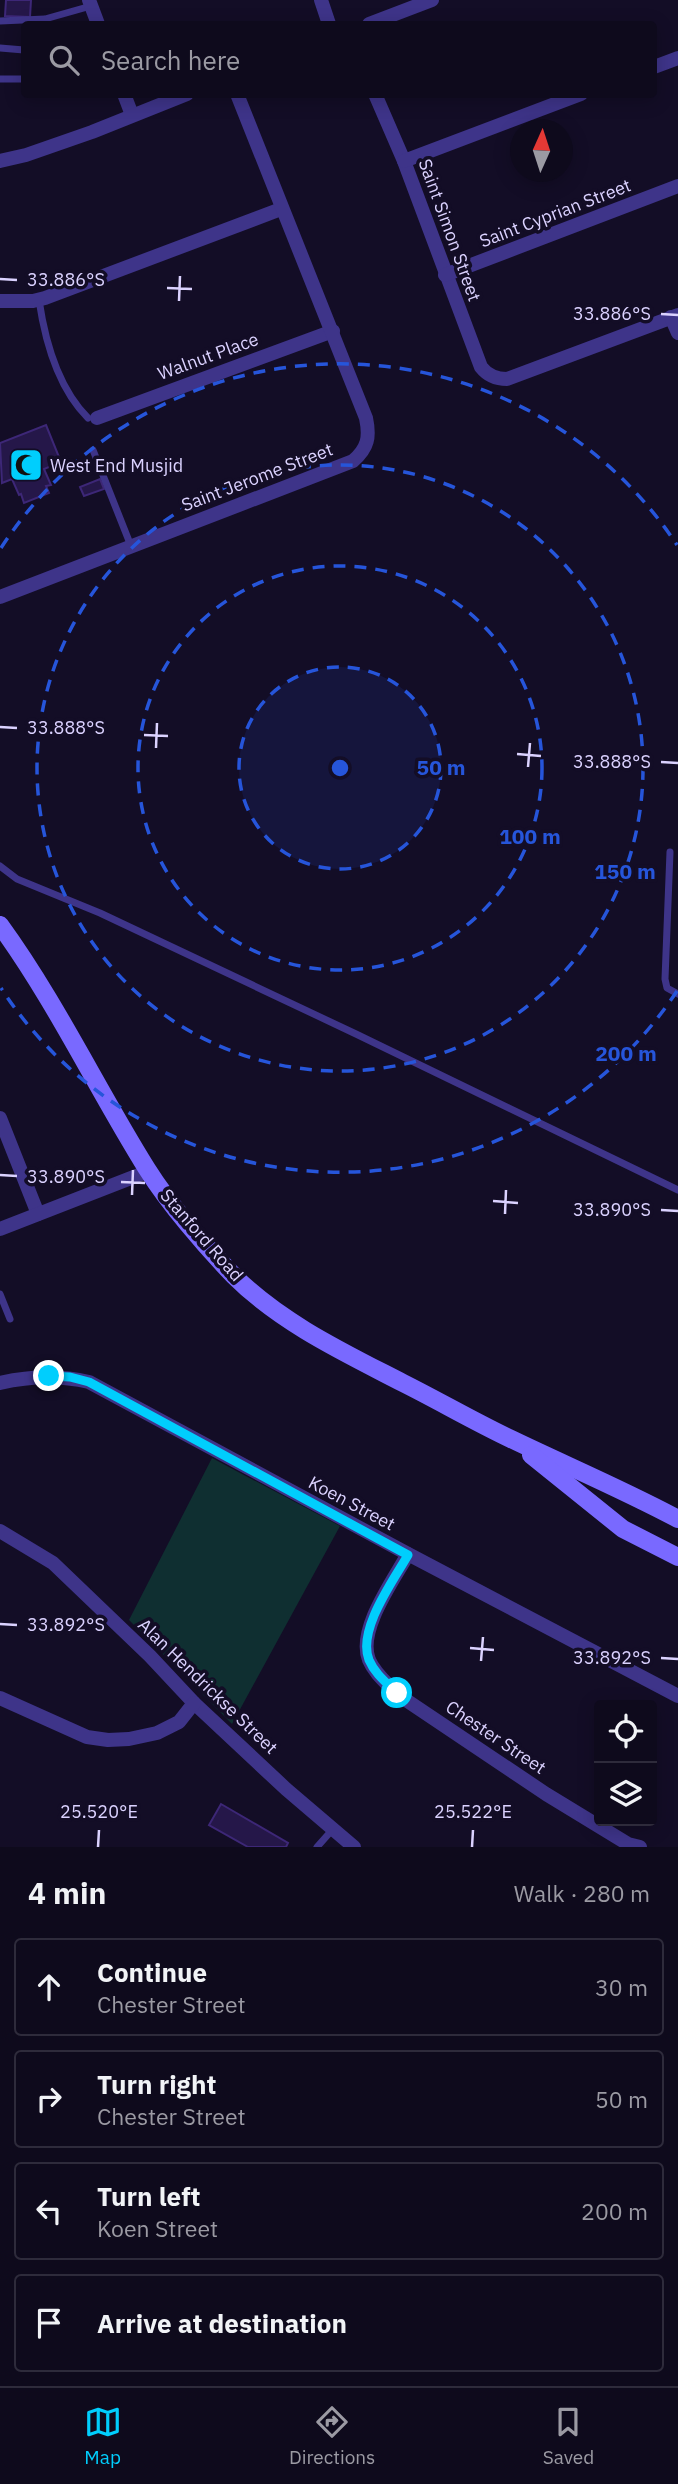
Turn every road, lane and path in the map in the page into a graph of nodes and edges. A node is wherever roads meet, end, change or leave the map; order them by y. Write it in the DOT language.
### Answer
graph roads {
  1 [pos="321,0"];
  2 [pos="432,0"];
  3 [pos="90,3"];
  4 [pos="0,21"];
  5 [pos="97,21"];
  6 [pos="328,21"];
  7 [pos="377,21"];
  8 [pos="0,48"];
  9 [pos="21,50"];
  10 [pos="678,58"];
  11 [pos="657,66"];
  12 [pos="0,79"];
  13 [pos="21,79"];
  14 [pos="126,98"];
  15 [pos="177,98"];
  16 [pos="239,98"];
  17 [pos="377,98"];
  18 [pos="570,98"];
  19 [pos="132,115"];
  20 [pos="0,161"];
  21 [pos="404,161"];
  22 [pos="678,186"];
  23 [pos="282,209"];
  24 [pos="446,275"];
  25 [pos="39,300"];
  26 [pos="0,301"];
  27 [pos="674,316"];
  28 [pos="333,331"];
  29 [pos="678,333"];
  30 [pos="93,418"];
  31 [pos="93,450"];
  32 [pos="131,546"];
  33 [pos="0,597"];
  34 [pos="670,852"];
  35 [pos="0,866"];
  36 [pos="0,925"];
  37 [pos="678,994"];
  38 [pos="0,1118"];
  39 [pos="149,1171"];
  40 [pos="678,1190"];
  41 [pos="38,1214"];
  42 [pos="0,1229"];
  43 [pos="0,1294"];
  44 [pos="10,1319"];
  45 [pos="0,1383"];
  46 [pos="509,1438"];
  47 [pos="678,1519"];
  48 [pos="0,1531"];
  49 [pos="408,1555"];
  50 [pos="678,1557"];
  51 [pos="678,1696"];
  52 [pos="0,1698"];
  53 [pos="194,1703"];
  54 [pos="333,1829"];
  55 [pos="317,1847"];
  56 [pos="354,1847"];
  57 [pos="640,1847"];
  1 -- 6 [label="street"];
  2 -- 7 [label="street"];
  3 -- 4 [label="lane"];
  3 -- 5 [label="street"];
  8 -- 9 [label="lane"];
  10 -- 11 [label="street"];
  12 -- 13 [label="lane"];
  14 -- 19 [label="street"];
  15 -- 19 [label="street"];
  16 -- 23 [label="street, Saint Jerome Street"];
  17 -- 21 [label="street, Saint Simon Street"];
  18 -- 21 [label="street"];
  19 -- 20 [label="street"];
  21 -- 24 [label="street, Saint Simon Street"];
  22 -- 24 [label="street, Saint Cyprian Street"];
  23 -- 25 [label="street"];
  23 -- 28 [label="street, Saint Jerome Street"];
  24 -- 27 [label="street, Saint Simon Street"];
  25 -- 26 [label="street"];
  25 -- 30 [label="lane"];
  27 -- 29 [label="street"];
  28 -- 30 [label="street, Walnut Place"];
  28 -- 32 [label="street, Saint Jerome Street"];
  31 -- 32 [label="lane"];
  32 -- 33 [label="street, Saint Jerome Street"];
  34 -- 37 [label="lane"];
  35 -- 40 [label="lane"];
  36 -- 39 [label="main road, Stanford Road"];
  38 -- 41 [label="street"];
  39 -- 41 [label="street"];
  39 -- 46 [label="main road, Stanford Road"];
  41 -- 42 [label="street"];
  43 -- 44 [label="lane"];
  45 -- 49 [label="street, Koen Street"];
  46 -- 47 [label="main road, Stanford Road"];
  46 -- 50 [label="main road, Stanford Road"];
  48 -- 53 [label="street, Alan Hendrickse Street"];
  49 -- 51 [label="street, Koen Street"];
  49 -- 57 [label="street, Chester Street"];
  52 -- 53 [label="street"];
  53 -- 54 [label="street, Alan Hendrickse Street"];
  54 -- 55 [label="lane"];
  54 -- 56 [label="street, Alan Hendrickse Street"];
}
